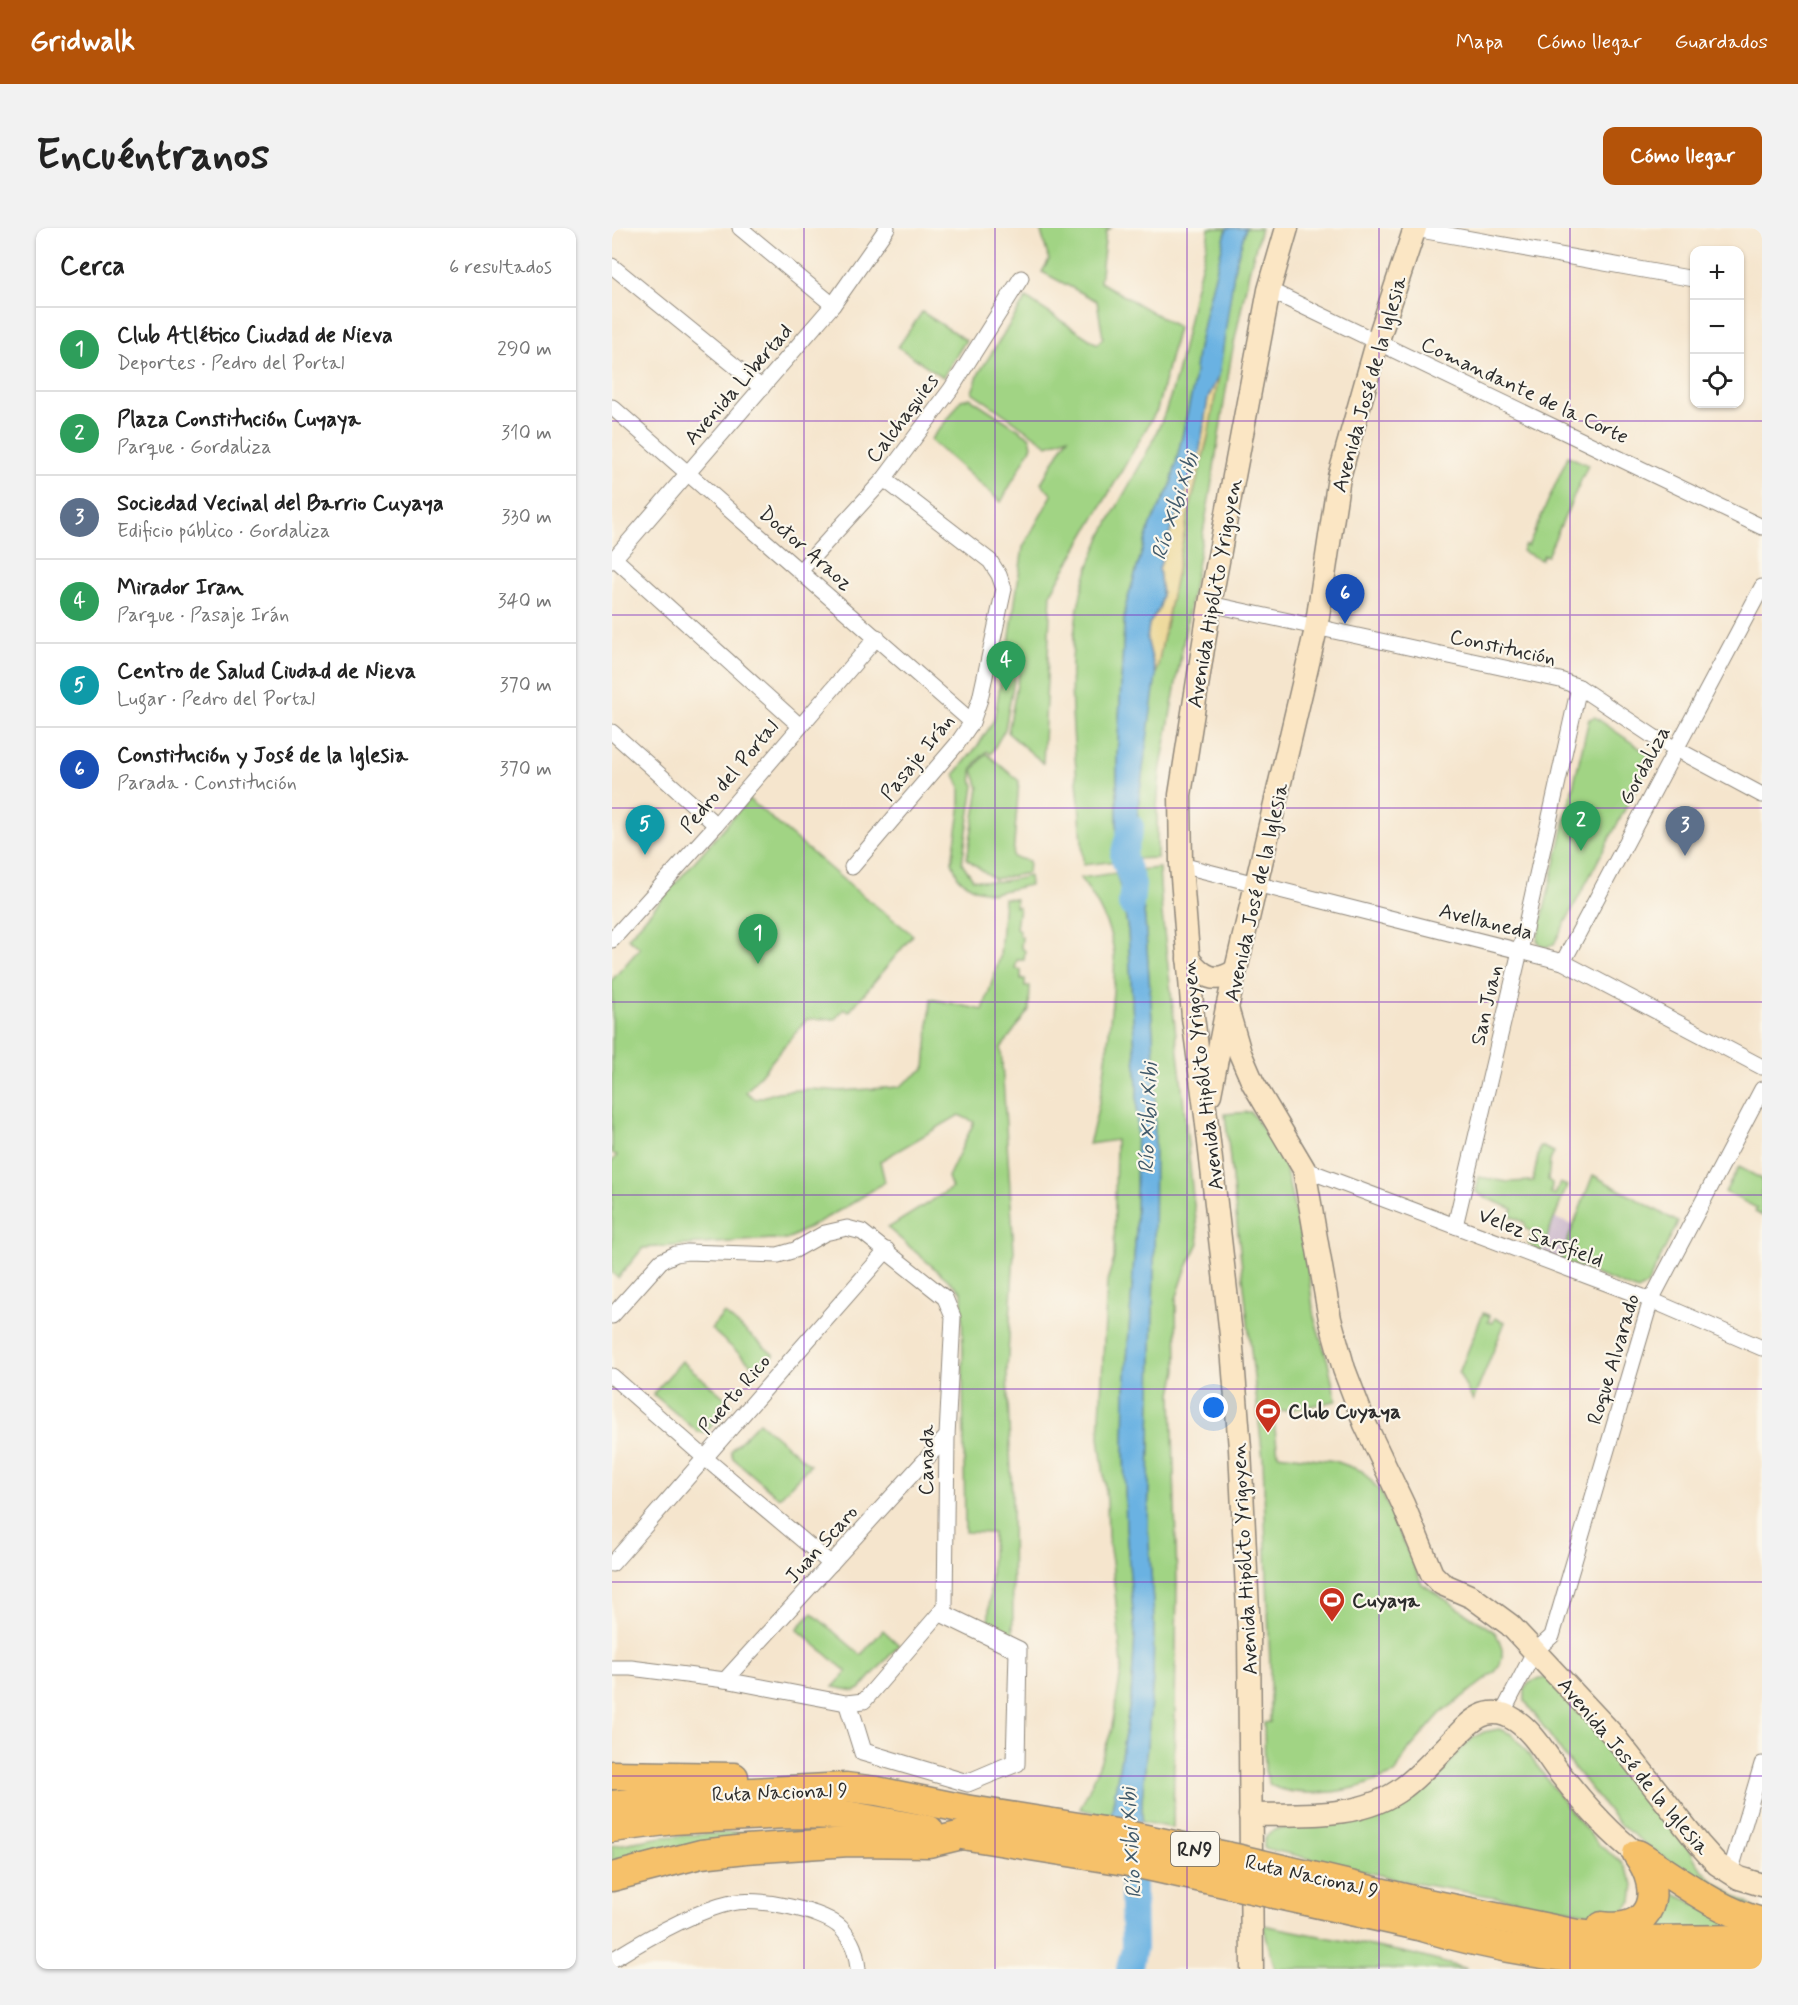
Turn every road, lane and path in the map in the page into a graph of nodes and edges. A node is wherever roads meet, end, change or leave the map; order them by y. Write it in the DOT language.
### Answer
graph roads {
  1 [pos="740,228"];
  2 [pos="887,228"];
  3 [pos="1287,228"];
  4 [pos="1415,228"];
  5 [pos="612,266"];
  6 [pos="1021,278"];
  7 [pos="1690,278"];
  8 [pos="1269,290"];
  9 [pos="833,305"];
  10 [pos="1377,343"];
  11 [pos="762,388"];
  12 [pos="612,407"];
  13 [pos="689,473"];
  14 [pos="884,479"];
  15 [pos="1762,527"];
  16 [pos="613,560"];
  17 [pos="800,572"];
  18 [pos="1762,587"];
  19 [pos="1210,604"];
  20 [pos="1316,629"];
  21 [pos="877,637"];
  22 [pos="1579,687"];
  23 [pos="972,722"];
  24 [pos="800,726"];
  25 [pos="612,732"];
  26 [pos="1676,750"];
  27 [pos="1762,795"];
  28 [pos="716,825"];
  29 [pos="1181,865"];
  30 [pos="852,867"];
  31 [pos="1256,884"];
  32 [pos="612,940"];
  33 [pos="1520,951"];
  34 [pos="1188,959"];
  35 [pos="1563,962"];
  36 [pos="1235,971"];
  37 [pos="1227,1008"];
  38 [pos="1193,1017"];
  39 [pos="1216,1061"];
  40 [pos="1762,1067"];
  41 [pos="1253,1083"];
  42 [pos="1762,1089"];
  43 [pos="1206,1116"];
  44 [pos="1304,1169"];
  45 [pos="1455,1226"];
  46 [pos="887,1250"];
  47 [pos="1651,1300"];
  48 [pos="612,1316"];
  49 [pos="1762,1348"];
  50 [pos="612,1376"];
  51 [pos="947,1436"];
  52 [pos="705,1458"];
  53 [pos="612,1564"];
  54 [pos="831,1564"];
  55 [pos="944,1613"];
  56 [pos="1534,1652"];
  57 [pos="612,1668"];
  58 [pos="725,1680"];
  59 [pos="1502,1714"];
  60 [pos="1762,1764"];
  61 [pos="612,1775"];
  62 [pos="846,1787"];
  63 [pos="612,1805"];
  64 [pos="1250,1815"];
  65 [pos="963,1822"];
  66 [pos="612,1828"];
  67 [pos="1637,1854"];
  68 [pos="1730,1873"];
  69 [pos="612,1877"];
  70 [pos="1762,1885"];
  71 [pos="1459,1908"];
  72 [pos="1424,1919"];
  73 [pos="1252,1931"];
  74 [pos="1755,1934"];
  75 [pos="612,1960"];
  76 [pos="858,1969"];
  77 [pos="1252,1969"];
  78 [pos="1266,1969"];
  79 [pos="1533,1969"];
  1 -- 9 [label="street"];
  2 -- 9 [label="street, Avenida Libertad"];
  3 -- 8 [label="main road, Avenida Hipólito Yrigoyen"];
  4 -- 7 [label="street"];
  4 -- 10 [label="main road, Avenida José de la Iglesia"];
  5 -- 11 [label="street"];
  6 -- 14 [label="street, Calchaquies"];
  8 -- 10 [label="street, Comandante de la Corte"];
  8 -- 19 [label="main road, Avenida Hipólito Yrigoyen"];
  9 -- 11 [label="street, Avenida Libertad"];
  10 -- 15 [label="street, Comandante de la Corte"];
  10 -- 20 [label="main road, Avenida José de la Iglesia"];
  11 -- 13 [label="street, Avenida Libertad"];
  12 -- 13 [label="street, Doctor Araoz"];
  13 -- 16 [label="street, Avenida Libertad"];
  13 -- 17 [label="street, Doctor Araoz"];
  14 -- 17 [label="street, Calchaquies"];
  14 -- 23 [label="street, Pasaje Irán"];
  16 -- 24 [label="street"];
  17 -- 21 [label="street, Doctor Araoz"];
  18 -- 26 [label="street, Gordaliza"];
  19 -- 20 [label="street, Constitución"];
  19 -- 29 [label="main road, Avenida Hipólito Yrigoyen"];
  20 -- 22 [label="street, Constitución"];
  20 -- 31 [label="main road, Avenida José de la Iglesia"];
  21 -- 23 [label="street, Doctor Araoz"];
  21 -- 24 [label="street, Pedro del Portal"];
  22 -- 26 [label="street, Constitución"];
  22 -- 33 [label="street, San Juan"];
  23 -- 30 [label="street, Pasaje Irán"];
  24 -- 28 [label="street, Pedro del Portal"];
  25 -- 28 [label="street"];
  26 -- 27 [label="street, Constitución"];
  26 -- 35 [label="street, Gordaliza"];
  28 -- 32 [label="street, Pedro del Portal"];
  29 -- 31 [label="street, Avellaneda"];
  29 -- 34 [label="main road, Avenida Hipólito Yrigoyen"];
  31 -- 33 [label="street, Avellaneda"];
  31 -- 36 [label="main road, Avenida José de la Iglesia"];
  33 -- 35 [label="street, Avellaneda"];
  33 -- 45 [label="street, San Juan"];
  34 -- 36 [label="main road"];
  34 -- 38 [label="main road, Avenida Hipólito Yrigoyen"];
  35 -- 40 [label="street, Avellaneda"];
  36 -- 37 [label="main road, Avenida José de la Iglesia"];
  37 -- 39 [label="main road"];
  37 -- 41 [label="main road, Avenida José de la Iglesia"];
  38 -- 39 [label="main road"];
  38 -- 43 [label="main road, Avenida Hipólito Yrigoyen"];
  39 -- 41 [label="main road"];
  39 -- 43 [label="main road"];
  41 -- 44 [label="main road, Avenida José de la Iglesia"];
  42 -- 47 [label="street, Roque Alvarado"];
  43 -- 64 [label="main road, Avenida Hipólito Yrigoyen"];
  44 -- 45 [label="street, Velez Sarsfield"];
  44 -- 56 [label="main road, Avenida José de la Iglesia"];
  45 -- 47 [label="street, Velez Sarsfield"];
  46 -- 48 [label="street, Canada"];
  46 -- 51 [label="street, Canada"];
  46 -- 52 [label="street, Puerto Rico"];
  47 -- 49 [label="street, Velez Sarsfield"];
  47 -- 56 [label="street, Roque Alvarado"];
  50 -- 52 [label="street"];
  51 -- 54 [label="street, Juan Scaro"];
  51 -- 58 [label="street, Canada"];
  52 -- 53 [label="street, Puerto Rico"];
  52 -- 54 [label="street"];
  54 -- 58 [label="street, Juan Scaro"];
  55 -- 55 [label="street"];
  56 -- 59 [label="street, Roque Alvarado"];
  56 -- 68 [label="main road, Avenida José de la Iglesia"];
  57 -- 58 [label="street"];
  59 -- 64 [label="main road"];
  59 -- 67 [label="main road"];
  60 -- 68 [label="street"];
  61 -- 62 [label="highway"];
  62 -- 63 [label="highway, Ruta Nacional 9 / RN9"];
  62 -- 65 [label="highway, Ruta Nacional 9 / RN9"];
  64 -- 73 [label="main road, Avenida Hipólito Yrigoyen"];
  65 -- 66 [label="highway, Ruta Nacional 9 / RN9"];
  65 -- 69 [label="highway"];
  65 -- 72 [label="highway, RN9, bridge"];
  67 -- 71 [label="highway"];
  67 -- 74 [label="highway"];
  68 -- 70 [label="main road"];
  68 -- 74 [label="main road"];
  71 -- 72 [label="highway, RN9"];
  71 -- 74 [label="highway, RN9"];
  72 -- 74 [label="highway, RN9"];
  72 -- 79 [label="highway"];
  73 -- 77 [label="main road, Avenida Hipólito Yrigoyen"];
  73 -- 78 [label="main road"];
  75 -- 76 [label="street"];
}
